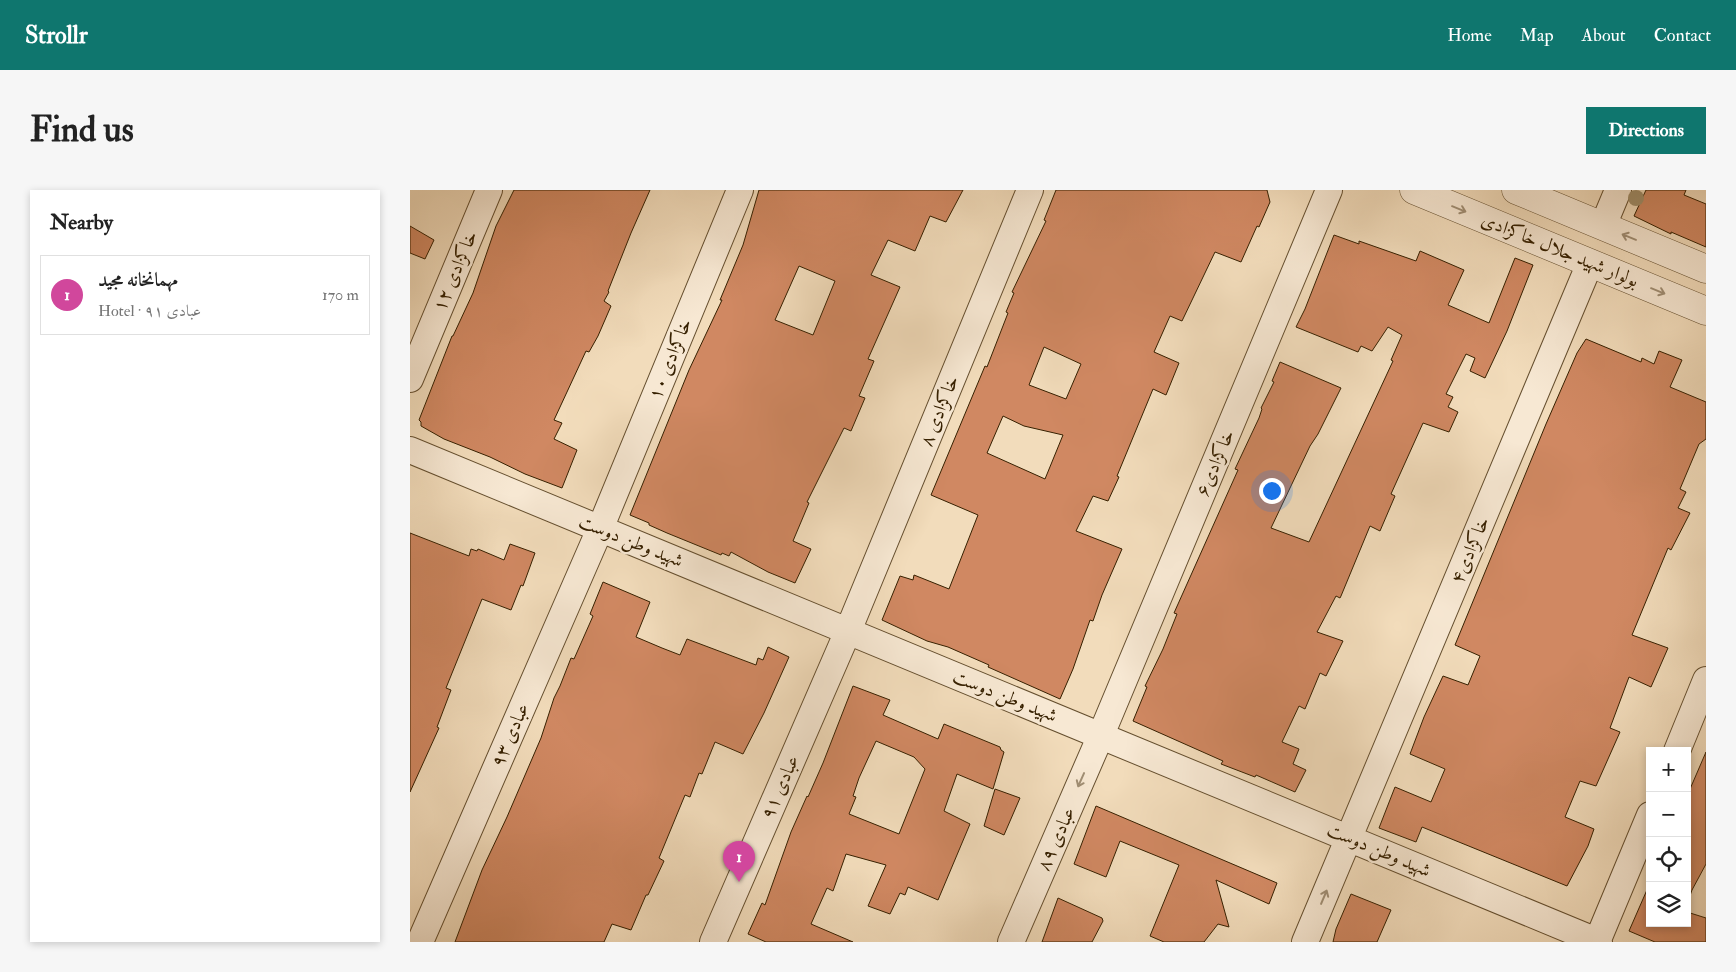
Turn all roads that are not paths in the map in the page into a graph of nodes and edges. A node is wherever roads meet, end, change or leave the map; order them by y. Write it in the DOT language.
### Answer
graph roads {
  1 [pos="489,190"];
  2 [pos="740,190"];
  3 [pos="1030,190"];
  4 [pos="1329,190"];
  5 [pos="1414,190"];
  6 [pos="1516,190"];
  7 [pos="1618,190"];
  8 [pos="1603,226"];
  9 [pos="1590,262"];
  10 [pos="1706,269"];
  11 [pos="1706,310"];
  12 [pos="410,379"];
  13 [pos="410,450"];
  14 [pos="600,528"];
  15 [pos="848,631"];
  16 [pos="1706,680"];
  17 [pos="1101,735"];
  18 [pos="1679,747"];
  19 [pos="1646,825"];
  20 [pos="1350,838"];
  21 [pos="420,942"];
  22 [pos="713,942"];
  23 [pos="1011,942"];
  24 [pos="1305,942"];
  25 [pos="1598,942"];
  1 -- 12 [label="street, خاکزادی ۱۲"];
  2 -- 14 [label="street, خاکزادی ۱۰"];
  3 -- 15 [label="street, خاکزادی ۸"];
  4 -- 17 [label="street, خاکزادی۶"];
  5 -- 9 [label="street, بولوار شهید جلال خاکزادی, one-way"];
  6 -- 8 [label="street"];
  7 -- 8 [label="street"];
  10 -- 8 [label="street, one-way"];
  9 -- 11 [label="street, بولوار شهید جلال خاکزادی, one-way"];
  9 -- 20 [label="street, خاکزادی۴"];
  13 -- 14 [label="street, شهید وطن دوست"];
  14 -- 15 [label="street, شهید وطن دوست"];
  14 -- 21 [label="street, عبادی ۹۳"];
  15 -- 17 [label="street, شهید وطن دوست"];
  15 -- 22 [label="street, عبادی ۹۱"];
  16 -- 18 [label="street"];
  17 -- 20 [label="street, شهید وطن دوست"];
  17 -- 23 [label="street, عبادی ۸۹, one-way"];
  19 -- 25 [label="street"];
  24 -- 20 [label="street, خاکزادی۴, one-way"];
  20 -- 25 [label="street, شهید وطن دوست"];
}
